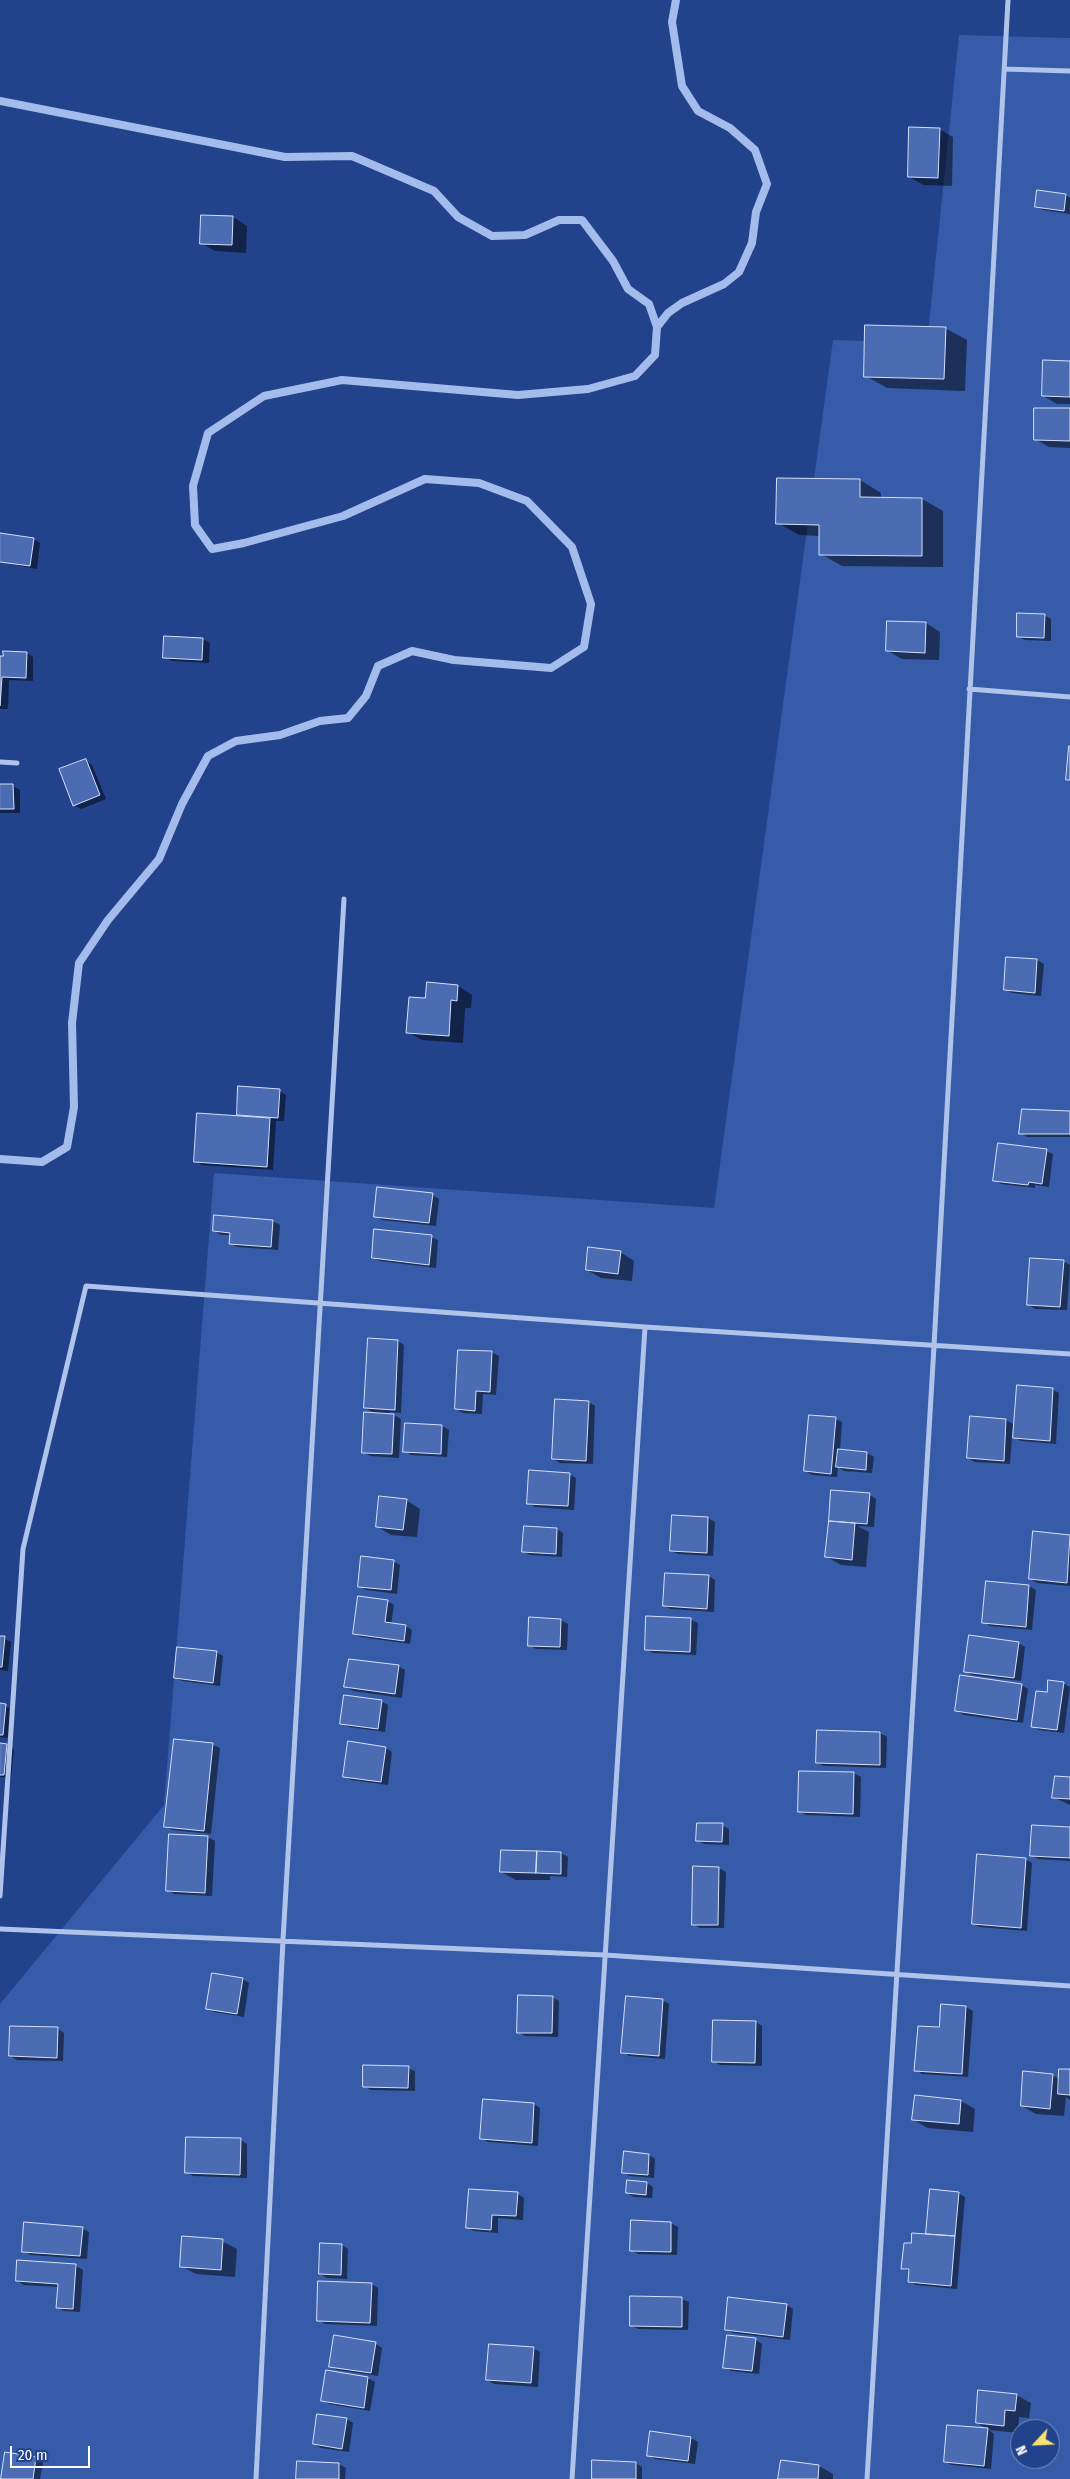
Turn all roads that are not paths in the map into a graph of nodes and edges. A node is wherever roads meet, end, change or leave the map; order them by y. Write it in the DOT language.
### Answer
graph roads {
  1 [pos="1008,0"];
  2 [pos="1004,69"];
  3 [pos="1070,71"];
  4 [pos="969,689"];
  5 [pos="1070,697"];
  6 [pos="0,762"];
  7 [pos="17,763"];
  8 [pos="344,899"];
  9 [pos="321,1303"];
  10 [pos="645,1327"];
  11 [pos="934,1346"];
  12 [pos="1070,1354"];
  13 [pos="0,1896"];
  14 [pos="0,1929"];
  15 [pos="283,1940"];
  16 [pos="605,1955"];
  17 [pos="897,1976"];
  18 [pos="1070,1986"];
  19 [pos="256,2479"];
  20 [pos="572,2479"];
  21 [pos="867,2479"];
  1 -- 2 [label="street"];
  2 -- 3 [label="street"];
  2 -- 4 [label="street"];
  4 -- 5 [label="street"];
  4 -- 11 [label="street"];
  6 -- 7 [label="street"];
  8 -- 9 [label="street"];
  9 -- 10 [label="street"];
  9 -- 13 [label="street"];
  9 -- 15 [label="street"];
  10 -- 11 [label="street"];
  10 -- 16 [label="street"];
  11 -- 12 [label="street"];
  11 -- 17 [label="street"];
  14 -- 15 [label="street"];
  15 -- 16 [label="street"];
  15 -- 19 [label="street"];
  16 -- 17 [label="street"];
  16 -- 20 [label="street"];
  17 -- 18 [label="street"];
  17 -- 21 [label="street"];
}
